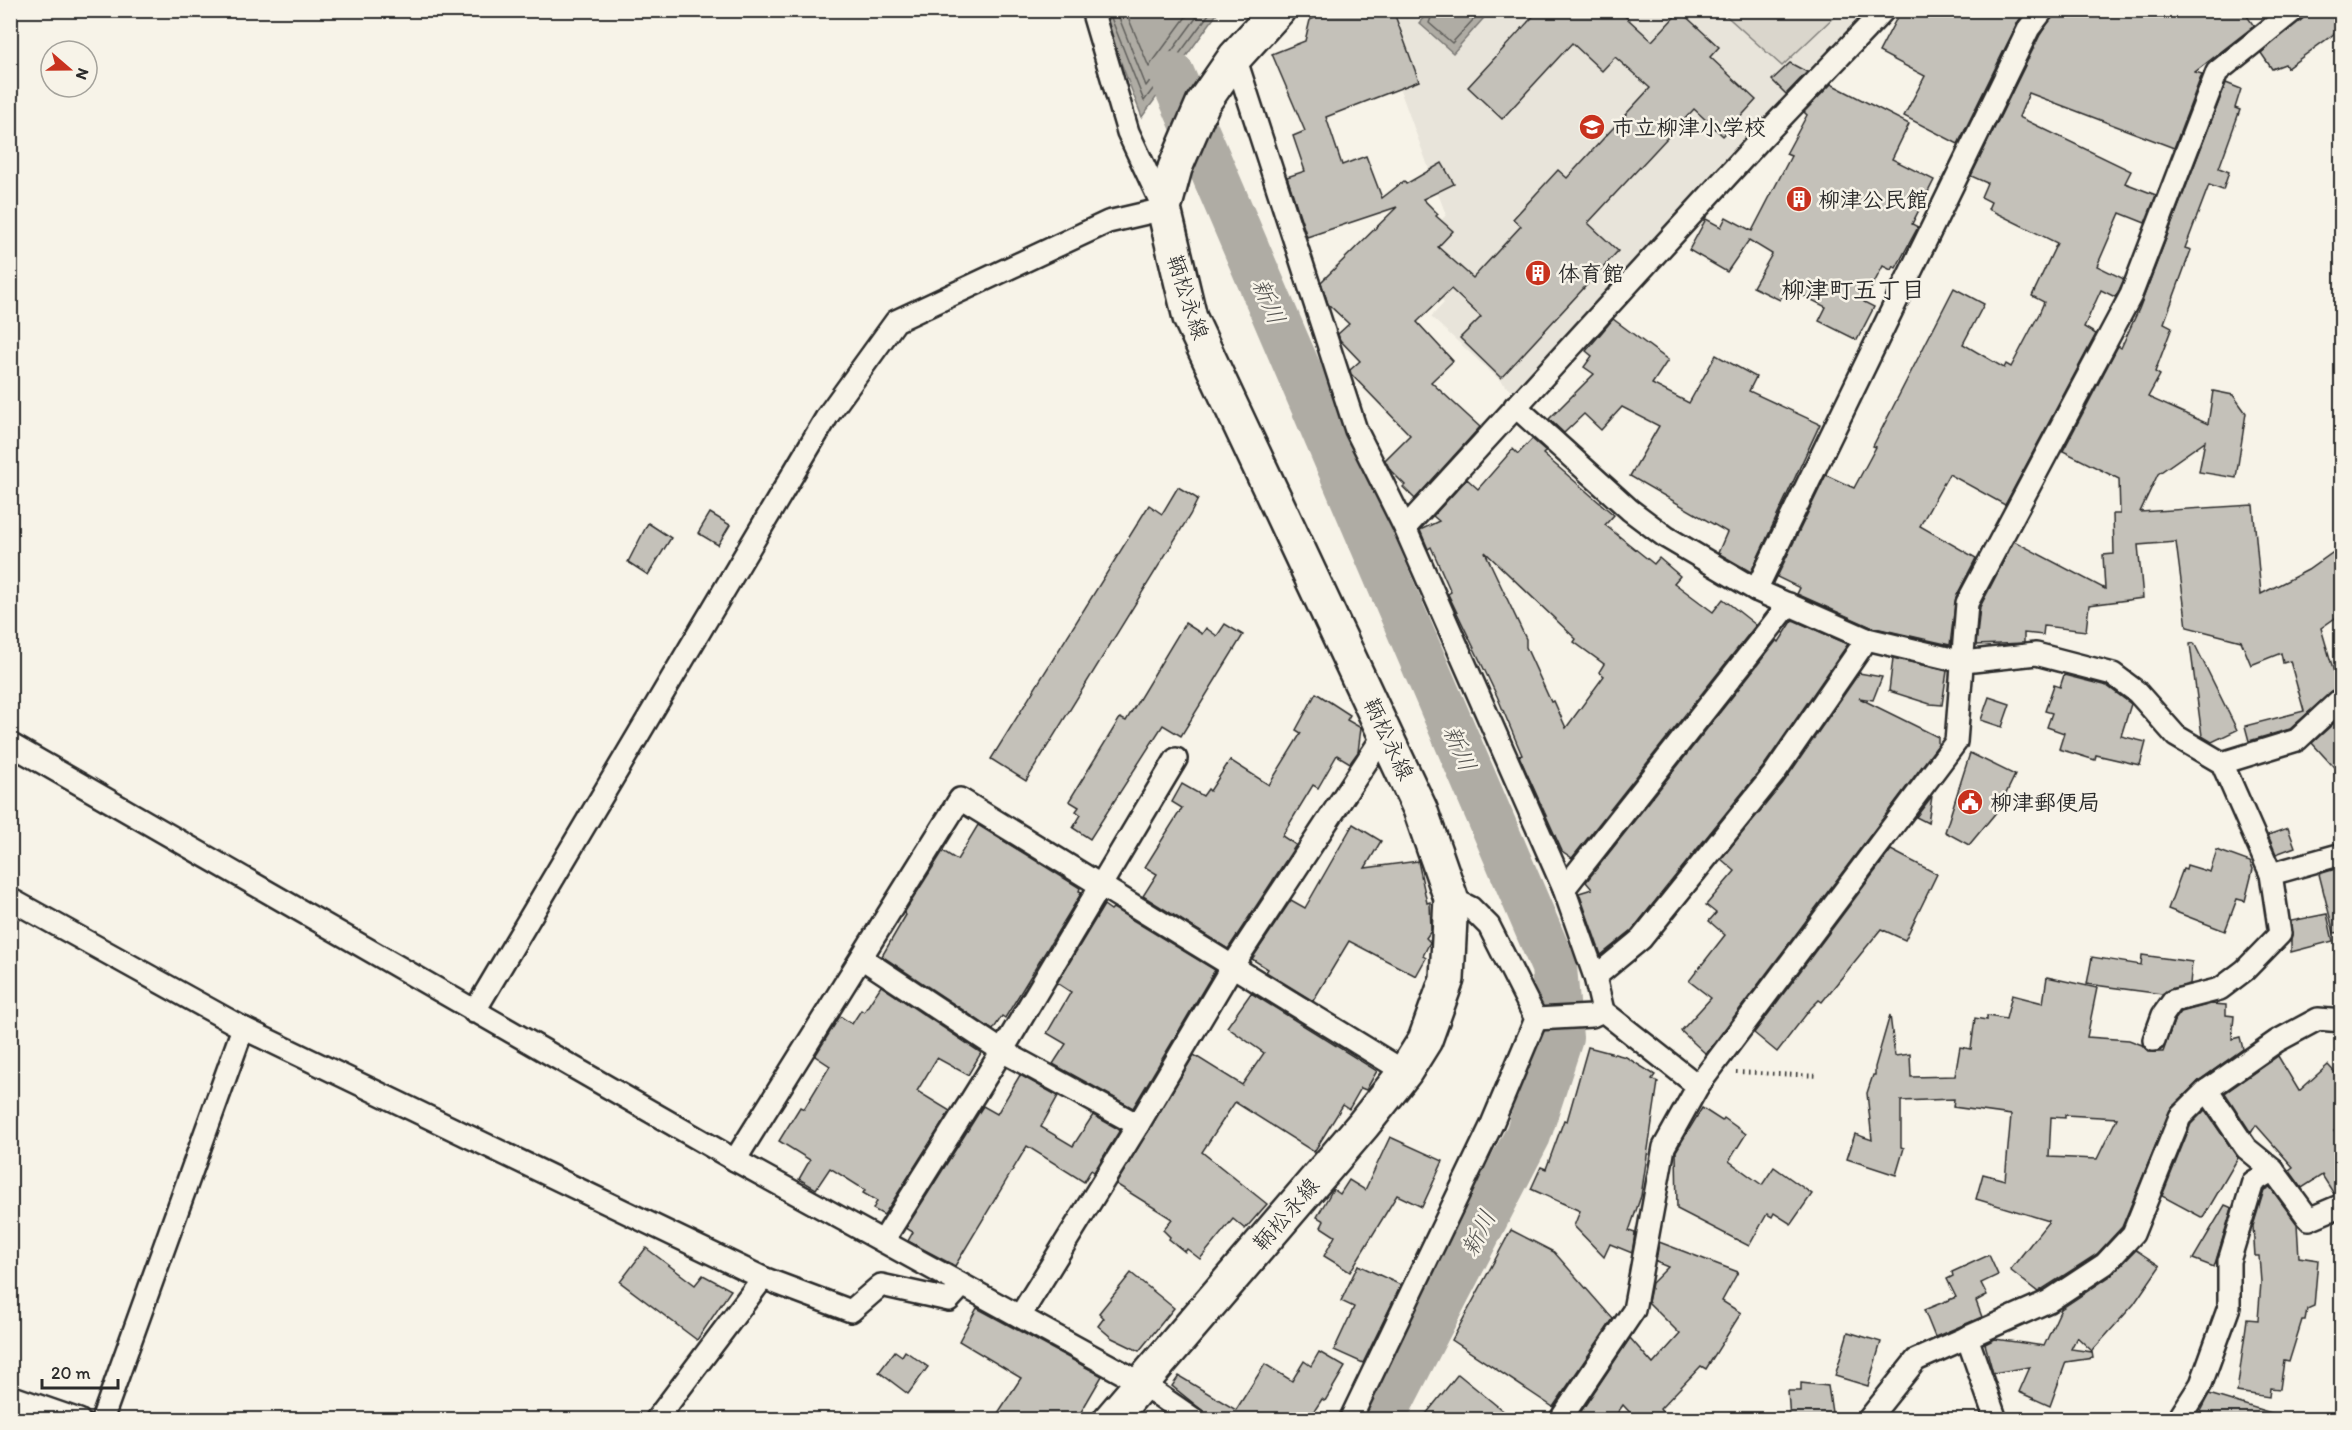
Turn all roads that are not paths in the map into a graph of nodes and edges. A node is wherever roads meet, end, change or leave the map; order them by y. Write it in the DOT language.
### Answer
graph roads {
  1 [pos="1092,10"];
  2 [pos="1278,10"];
  3 [pos="1884,10"];
  4 [pos="2043,10"];
  5 [pos="2294,10"];
  6 [pos="1232,61"];
  7 [pos="1167,198"];
  8 [pos="1515,406"];
  9 [pos="1405,528"];
  10 [pos="1756,590"];
  11 [pos="1789,604"];
  12 [pos="1867,639"];
  13 [pos="1964,662"];
  14 [pos="2342,698"];
  15 [pos="1386,732"];
  16 [pos="10,744"];
  17 [pos="1176,759"];
  18 [pos="2222,763"];
  19 [pos="2342,854"];
  20 [pos="2271,874"];
  21 [pos="1102,887"];
  22 [pos="1564,889"];
  23 [pos="1451,898"];
  24 [pos="10,899"];
  25 [pos="863,959"];
  26 [pos="1233,965"];
  27 [pos="1595,977"];
  28 [pos="474,1012"];
  29 [pos="1597,1014"];
  30 [pos="1536,1019"];
  31 [pos="2342,1021"];
  32 [pos="243,1028"];
  33 [pos="2154,1040"];
  34 [pos="1002,1051"];
  35 [pos="1405,1072"];
  36 [pos="1703,1078"];
  37 [pos="2207,1090"];
  38 [pos="1138,1125"];
  39 [pos="735,1160"];
  40 [pos="2273,1170"];
  41 [pos="2342,1205"];
  42 [pos="883,1241"];
  43 [pos="763,1278"];
  44 [pos="961,1287"];
  45 [pos="1020,1316"];
  46 [pos="1967,1337"];
  47 [pos="1141,1383"];
  48 [pos="10,1396"];
  49 [pos="79,1419"];
  50 [pos="102,1419"];
  51 [pos="656,1419"];
  52 [pos="1110,1419"];
  53 [pos="1195,1419"];
  54 [pos="1350,1419"];
  55 [pos="1560,1419"];
  56 [pos="1868,1419"];
  57 [pos="1996,1419"];
  58 [pos="2178,1419"];
  1 -- 7 [label="street"];
  2 -- 6 [label="main road"];
  3 -- 8 [label="street"];
  4 -- 10 [label="street"];
  5 -- 13 [label="street"];
  6 -- 7 [label="main road"];
  6 -- 9 [label="street"];
  7 -- 15 [label="main road, 鞆松永線"];
  7 -- 28 [label="street"];
  8 -- 9 [label="street"];
  8 -- 10 [label="street"];
  9 -- 22 [label="street"];
  10 -- 11 [label="street"];
  11 -- 12 [label="street"];
  11 -- 22 [label="street"];
  12 -- 13 [label="street"];
  12 -- 27 [label="street"];
  13 -- 18 [label="street"];
  13 -- 36 [label="street"];
  14 -- 18 [label="street"];
  15 -- 23 [label="main road, 鞆松永線"];
  15 -- 26 [label="street"];
  16 -- 28 [label="street"];
  17 -- 21 [label="street"];
  18 -- 20 [label="street"];
  19 -- 20 [label="street"];
  20 -- 33 [label="street"];
  21 -- 25 [label="street"];
  21 -- 26 [label="street"];
  21 -- 34 [label="street"];
  22 -- 27 [label="street"];
  23 -- 30 [label="street"];
  23 -- 35 [label="main road, 鞆松永線"];
  24 -- 32 [label="street"];
  25 -- 34 [label="street"];
  25 -- 39 [label="street"];
  26 -- 35 [label="street"];
  26 -- 38 [label="street"];
  27 -- 29 [label="street"];
  28 -- 39 [label="street"];
  29 -- 30 [label="street"];
  29 -- 36 [label="street"];
  30 -- 54 [label="street"];
  31 -- 37 [label="street"];
  32 -- 43 [label="street"];
  32 -- 50 [label="street"];
  34 -- 38 [label="street"];
  34 -- 42 [label="street"];
  35 -- 47 [label="main road, 鞆松永線"];
  36 -- 55 [label="street"];
  37 -- 40 [label="street"];
  37 -- 46 [label="street"];
  38 -- 45 [label="street"];
  39 -- 42 [label="street"];
  40 -- 41 [label="street"];
  40 -- 58 [label="street"];
  42 -- 44 [label="street"];
  43 -- 44 [label="street"];
  43 -- 51 [label="street"];
  44 -- 45 [label="street"];
  45 -- 47 [label="street"];
  46 -- 56 [label="street"];
  46 -- 57 [label="street"];
  47 -- 52 [label="main road, 鞆松永線"];
  47 -- 53 [label="street"];
  48 -- 49 [label="street"];
}
